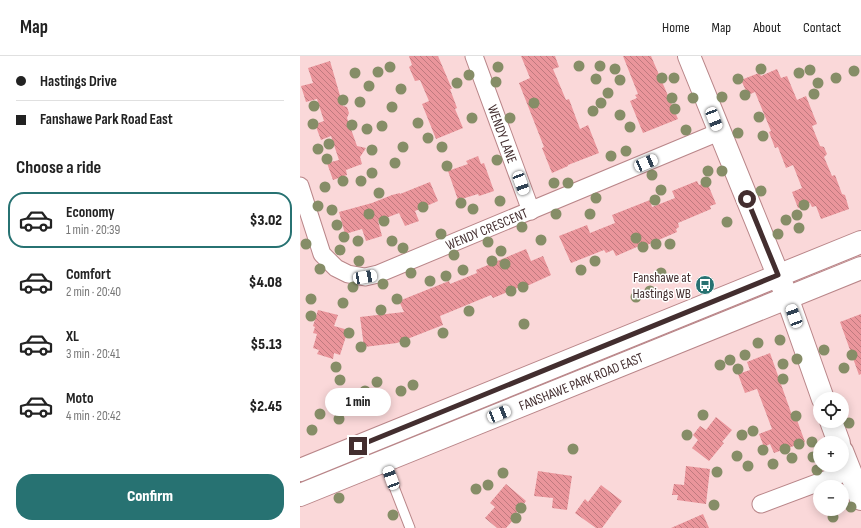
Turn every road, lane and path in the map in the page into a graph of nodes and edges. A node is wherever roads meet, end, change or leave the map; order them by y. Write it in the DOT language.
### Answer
graph roads {
  1 [pos="474,56"];
  2 [pos="689,56"];
  3 [pos="719,132"];
  4 [pos="300,186"];
  5 [pos="531,211"];
  6 [pos="861,242"];
  7 [pos="861,268"];
  8 [pos="778,275"];
  9 [pos="787,297"];
  10 [pos="821,392"];
  11 [pos="384,461"];
  12 [pos="300,470"];
  13 [pos="849,471"];
  14 [pos="846,472"];
  15 [pos="300,495"];
  16 [pos="861,499"];
  17 [pos="761,504"];
  18 [pos="410,528"];
  1 -- 5 [label="street, WENDY LANE"];
  2 -- 3 [label="main road"];
  3 -- 5 [label="street, WENDY CRESCENT"];
  3 -- 8 [label="main road"];
  4 -- 5 [label="street, WENDY CRESCENT"];
  6 -- 8 [label="main road, FANSHAWE PARK ROAD EAST"];
  7 -- 9 [label="main road, FANSHAWE PARK ROAD EAST"];
  8 -- 9 [label="main road"];
  8 -- 12 [label="main road, FANSHAWE PARK ROAD EAST"];
  9 -- 10 [label="main road"];
  9 -- 11 [label="main road, FANSHAWE PARK ROAD EAST"];
  11 -- 15 [label="main road, FANSHAWE PARK ROAD EAST"];
  11 -- 18 [label="lane"];
  13 -- 16 [label="main road"];
  14 -- 17 [label="street"];
}
